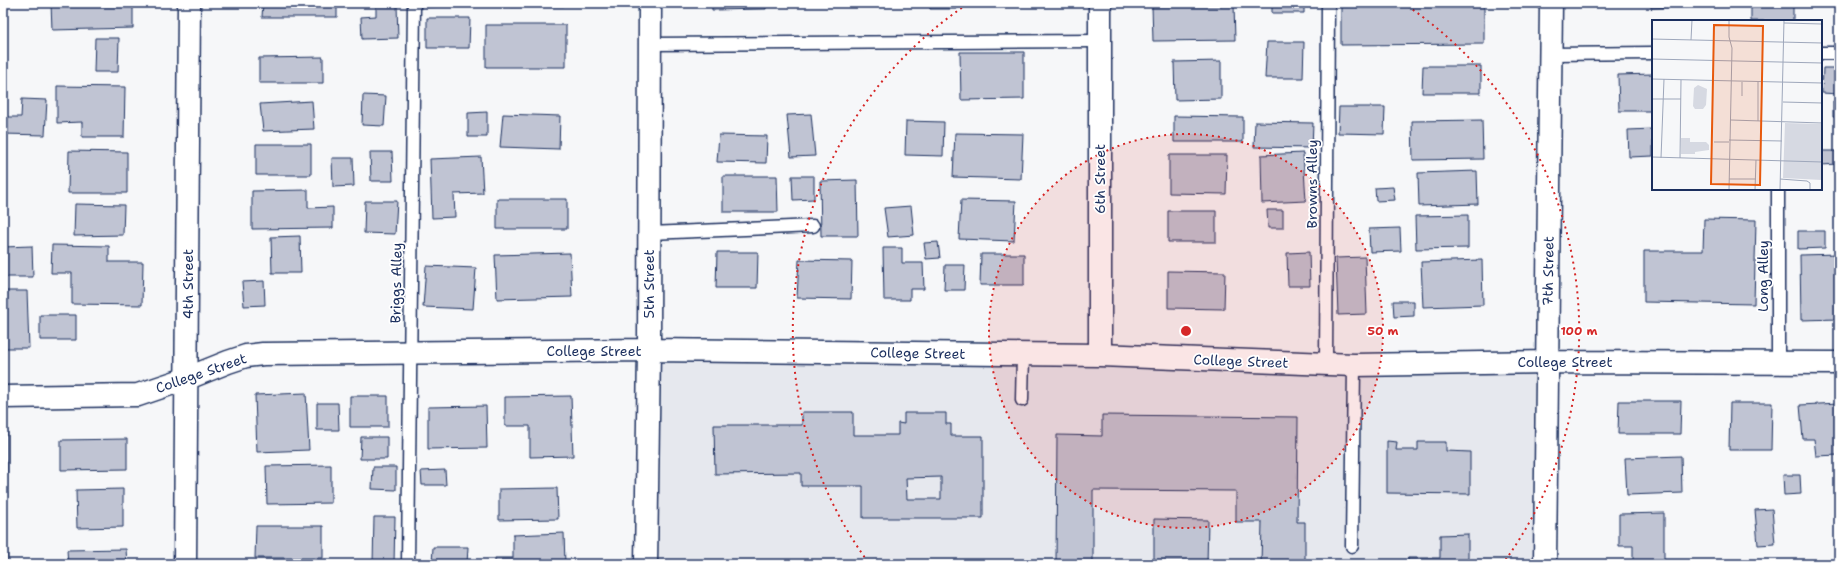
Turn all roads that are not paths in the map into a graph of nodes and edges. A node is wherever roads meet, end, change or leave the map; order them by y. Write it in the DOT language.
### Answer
graph roads {
  1 [pos="189,3"];
  2 [pos="414,3"];
  3 [pos="650,3"];
  4 [pos="1100,3"];
  5 [pos="1328,3"];
  6 [pos="1551,3"];
  7 [pos="1100,41"];
  8 [pos="650,44"];
  9 [pos="1822,52"];
  10 [pos="1652,53"];
  11 [pos="1839,53"];
  12 [pos="1550,54"];
  13 [pos="1778,190"];
  14 [pos="813,226"];
  15 [pos="650,233"];
  16 [pos="649,350"];
  17 [pos="410,352"];
  18 [pos="1023,354"];
  19 [pos="1100,355"];
  20 [pos="1547,362"];
  21 [pos="1778,362"];
  22 [pos="1839,363"];
  23 [pos="1326,364"];
  24 [pos="1354,365"];
  25 [pos="188,378"];
  26 [pos="3,397"];
  27 [pos="1022,400"];
  28 [pos="1352,546"];
  29 [pos="185,564"];
  30 [pos="408,564"];
  31 [pos="646,564"];
  32 [pos="1546,564"];
  1 -- 25 [label="street, 4th Street"];
  2 -- 17 [label="lane, Briggs Alley"];
  3 -- 8 [label="street, 5th Street"];
  4 -- 7 [label="street, 6th Street"];
  5 -- 23 [label="lane, Browns Alley"];
  6 -- 12 [label="street, 7th Street"];
  7 -- 8 [label="lane"];
  7 -- 19 [label="street, 6th Street"];
  8 -- 15 [label="street, 5th Street"];
  9 -- 11 [label="lane"];
  10 -- 12 [label="lane"];
  12 -- 20 [label="street, 7th Street"];
  13 -- 21 [label="lane, Long Alley"];
  14 -- 15 [label="lane"];
  15 -- 16 [label="street, 5th Street"];
  16 -- 17 [label="street, College Street"];
  16 -- 18 [label="street, College Street"];
  16 -- 31 [label="street, 5th Street"];
  17 -- 25 [label="street, College Street"];
  17 -- 30 [label="lane, Briggs Alley"];
  18 -- 19 [label="street, College Street"];
  18 -- 27 [label="lane"];
  19 -- 23 [label="street, College Street"];
  20 -- 21 [label="street, College Street"];
  20 -- 24 [label="street, College Street"];
  20 -- 32 [label="street, 7th Street"];
  21 -- 22 [label="street, College Street"];
  23 -- 24 [label="street, College Street"];
  24 -- 28 [label="lane"];
  25 -- 26 [label="street, College Street"];
  25 -- 29 [label="street, 4th Street"];
}
